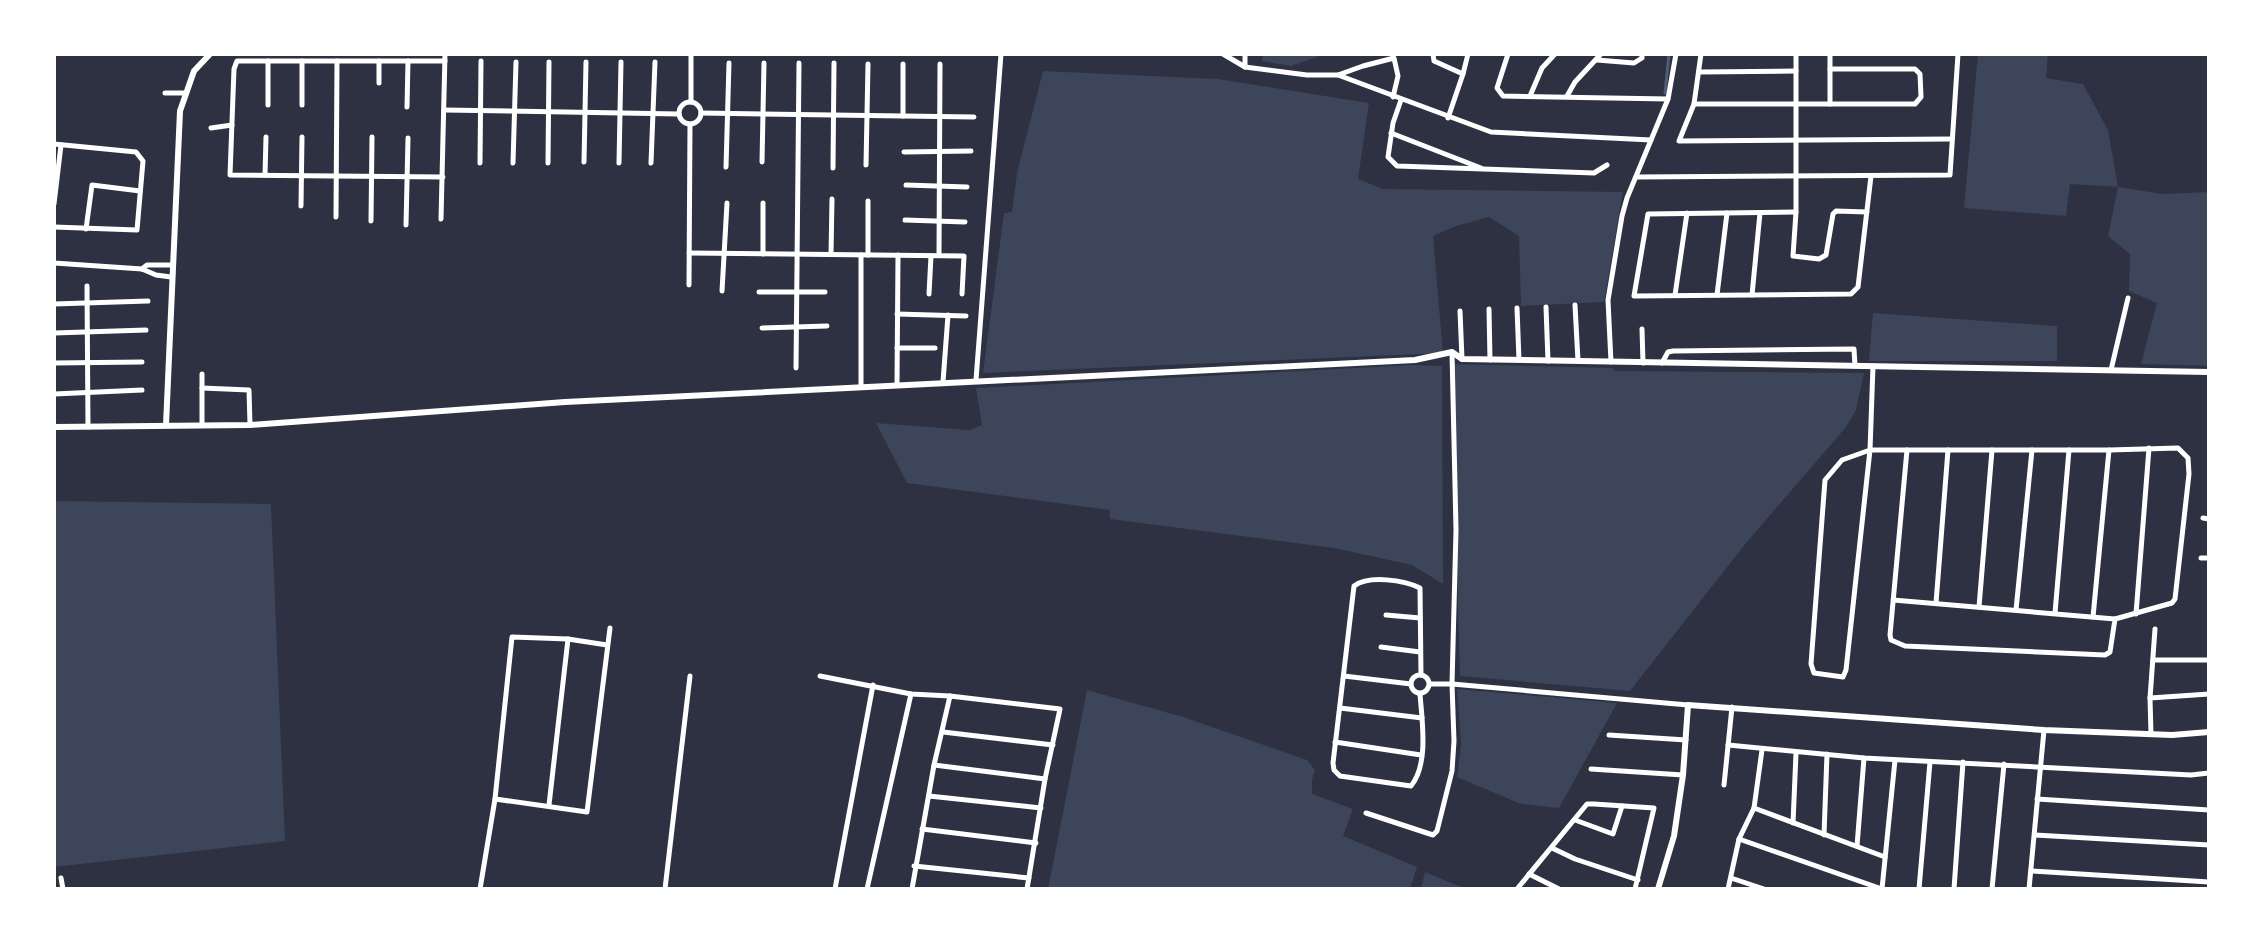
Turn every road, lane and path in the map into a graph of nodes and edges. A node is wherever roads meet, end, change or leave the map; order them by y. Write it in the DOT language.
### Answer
graph roads {
  1 [pos="210,54"];
  2 [pos="691,54"];
  3 [pos="1001,54"];
  4 [pos="1223,54"];
  5 [pos="1245,54"];
  6 [pos="1433,54"];
  7 [pos="1468,54"];
  8 [pos="1508,54"];
  9 [pos="1555,54"];
  10 [pos="1601,54"];
  11 [pos="1642,54"];
  12 [pos="1676,54"];
  13 [pos="1701,54"];
  14 [pos="1796,54"];
  15 [pos="1830,54"];
  16 [pos="1958,54"];
  17 [pos="445,58"];
  18 [pos="1596,60"];
  19 [pos="268,61"];
  20 [pos="302,61"];
  21 [pos="337,61"];
  22 [pos="379,61"];
  23 [pos="408,61"];
  24 [pos="481,61"];
  25 [pos="516,62"];
  26 [pos="549,62"];
  27 [pos="586,62"];
  28 [pos="621,62"];
  29 [pos="655,62"];
  30 [pos="729,63"];
  31 [pos="764,63"];
  32 [pos="799,63"];
  33 [pos="834,63"];
  34 [pos="868,64"];
  35 [pos="903,64"];
  36 [pos="940,64"];
  37 [pos="1245,67"];
  38 [pos="1830,69"];
  39 [pos="1796,71"];
  40 [pos="1699,72"];
  41 [pos="1463,74"];
  42 [pos="1338,75"];
  43 [pos="379,83"];
  44 [pos="165,93"];
  45 [pos="184,93"];
  46 [pos="1530,96"];
  47 [pos="1567,96"];
  48 [pos="1393,97"];
  49 [pos="1668,99"];
  50 [pos="1401,100"];
  51 [pos="691,102"];
  52 [pos="1694,104"];
  53 [pos="1796,104"];
  54 [pos="1830,104"];
  55 [pos="268,105"];
  56 [pos="302,105"];
  57 [pos="407,107"];
  58 [pos="444,110"];
  59 [pos="481,111"];
  60 [pos="514,111"];
  61 [pos="549,112"];
  62 [pos="585,112"];
  63 [pos="620,113"];
  64 [pos="653,113"];
  65 [pos="701,113"];
  66 [pos="727,113"];
  67 [pos="679,114"];
  68 [pos="763,114"];
  69 [pos="799,114"];
  70 [pos="833,115"];
  71 [pos="867,115"];
  72 [pos="903,116"];
  73 [pos="940,117"];
  74 [pos="974,117"];
  75 [pos="1448,118"];
  76 [pos="690,124"];
  77 [pos="232,125"];
  78 [pos="211,128"];
  79 [pos="1391,133"];
  80 [pos="266,137"];
  81 [pos="302,137"];
  82 [pos="372,137"];
  83 [pos="408,138"];
  84 [pos="1952,139"];
  85 [pos="1651,140"];
  86 [pos="1796,140"];
  87 [pos="57,144"];
  88 [pos="940,151"];
  89 [pos="971,151"];
  90 [pos="904,152"];
  91 [pos="584,162"];
  92 [pos="762,162"];
  93 [pos="480,163"];
  94 [pos="513,163"];
  95 [pos="548,163"];
  96 [pos="619,163"];
  97 [pos="651,163"];
  98 [pos="866,165"];
  99 [pos="1607,165"];
  100 [pos="726,167"];
  101 [pos="833,168"];
  102 [pos="1486,170"];
  103 [pos="265,175"];
  104 [pos="302,176"];
  105 [pos="336,176"];
  106 [pos="1871,176"];
  107 [pos="371,177"];
  108 [pos="407,177"];
  109 [pos="443,177"];
  110 [pos="1636,177"];
  111 [pos="1796,177"];
  112 [pos="906,185"];
  113 [pos="940,186"];
  114 [pos="967,187"];
  115 [pos="140,191"];
  116 [pos="832,199"];
  117 [pos="868,201"];
  118 [pos="727,203"];
  119 [pos="763,203"];
  120 [pos="54,204"];
  121 [pos="301,206"];
  122 [pos="1796,212"];
  123 [pos="1867,212"];
  124 [pos="1687,213"];
  125 [pos="1727,213"];
  126 [pos="1760,213"];
  127 [pos="336,217"];
  128 [pos="441,219"];
  129 [pos="905,220"];
  130 [pos="371,221"];
  131 [pos="940,221"];
  132 [pos="965,222"];
  133 [pos="406,225"];
  134 [pos="54,227"];
  135 [pos="86,229"];
  136 [pos="689,253"];
  137 [pos="724,253"];
  138 [pos="763,254"];
  139 [pos="797,254"];
  140 [pos="831,254"];
  141 [pos="865,255"];
  142 [pos="898,255"];
  143 [pos="939,255"];
  144 [pos="931,256"];
  145 [pos="54,263"];
  146 [pos="172,265"];
  147 [pos="142,269"];
  148 [pos="171,277"];
  149 [pos="689,285"];
  150 [pos="87,286"];
  151 [pos="722,291"];
  152 [pos="759,292"];
  153 [pos="797,292"];
  154 [pos="825,292"];
  155 [pos="929,294"];
  156 [pos="962,294"];
  157 [pos="1717,295"];
  158 [pos="1752,295"];
  159 [pos="1675,296"];
  160 [pos="2128,298"];
  161 [pos="148,301"];
  162 [pos="54,304"];
  163 [pos="87,304"];
  164 [pos="1575,305"];
  165 [pos="1546,307"];
  166 [pos="1517,308"];
  167 [pos="1489,309"];
  168 [pos="1460,311"];
  169 [pos="897,314"];
  170 [pos="948,315"];
  171 [pos="966,316"];
  172 [pos="827,326"];
  173 [pos="796,327"];
  174 [pos="762,328"];
  175 [pos="1642,329"];
  176 [pos="146,330"];
  177 [pos="54,333"];
  178 [pos="87,333"];
  179 [pos="897,348"];
  180 [pos="935,348"];
  181 [pos="1452,352"];
  182 [pos="1462,359"];
  183 [pos="1490,360"];
  184 [pos="1519,360"];
  185 [pos="1548,361"];
  186 [pos="1578,361"];
  187 [pos="142,362"];
  188 [pos="1611,362"];
  189 [pos="54,363"];
  190 [pos="87,363"];
  191 [pos="1643,363"];
  192 [pos="1662,363"];
  193 [pos="1855,366"];
  194 [pos="1873,366"];
  195 [pos="796,368"];
  196 [pos="2111,370"];
  197 [pos="2209,372"];
  198 [pos="202,374"];
  199 [pos="976,380"];
  200 [pos="943,382"];
  201 [pos="897,384"];
  202 [pos="861,386"];
  203 [pos="202,388"];
  204 [pos="142,390"];
  205 [pos="88,393"];
  206 [pos="54,394"];
  207 [pos="166,425"];
  208 [pos="202,425"];
  209 [pos="250,425"];
  210 [pos="54,427"];
  211 [pos="88,427"];
  212 [pos="2149,448"];
  213 [pos="1870,450"];
  214 [pos="1907,450"];
  215 [pos="1948,450"];
  216 [pos="1992,450"];
  217 [pos="2032,450"];
  218 [pos="2069,450"];
  219 [pos="2109,450"];
  220 [pos="2201,558"];
  221 [pos="2209,558"];
  222 [pos="1893,600"];
  223 [pos="1936,603"];
  224 [pos="1979,607"];
  225 [pos="2016,610"];
  226 [pos="2055,613"];
  227 [pos="2136,614"];
  228 [pos="1386,615"];
  229 [pos="2093,617"];
  230 [pos="1420,618"];
  231 [pos="2115,619"];
  232 [pos="610,628"];
  233 [pos="2155,629"];
  234 [pos="568,639"];
  235 [pos="607,645"];
  236 [pos="1381,647"];
  237 [pos="1420,652"];
  238 [pos="2153,660"];
  239 [pos="2209,660"];
  240 [pos="1421,675"];
  241 [pos="690,676"];
  242 [pos="820,676"];
  243 [pos="1344,676"];
  244 [pos="1411,684"];
  245 [pos="1430,684"];
  246 [pos="1452,684"];
  247 [pos="873,685"];
  248 [pos="911,694"];
  249 [pos="1420,694"];
  250 [pos="2209,694"];
  251 [pos="950,696"];
  252 [pos="2150,698"];
  253 [pos="1688,705"];
  254 [pos="1732,707"];
  255 [pos="1340,708"];
  256 [pos="1422,718"];
  257 [pos="2044,730"];
  258 [pos="943,732"];
  259 [pos="2209,732"];
  260 [pos="2151,734"];
  261 [pos="1609,735"];
  262 [pos="1686,740"];
  263 [pos="1335,742"];
  264 [pos="1053,745"];
  265 [pos="1728,745"];
  266 [pos="1762,750"];
  267 [pos="1796,753"];
  268 [pos="1827,754"];
  269 [pos="1421,755"];
  270 [pos="1864,758"];
  271 [pos="1895,760"];
  272 [pos="1930,762"];
  273 [pos="1963,762"];
  274 [pos="2004,764"];
  275 [pos="934,765"];
  276 [pos="2041,766"];
  277 [pos="1591,769"];
  278 [pos="2209,773"];
  279 [pos="1683,775"];
  280 [pos="1045,779"];
  281 [pos="1724,785"];
  282 [pos="929,796"];
  283 [pos="495,799"];
  284 [pos="2037,799"];
  285 [pos="549,805"];
  286 [pos="1622,806"];
  287 [pos="1041,808"];
  288 [pos="1754,808"];
  289 [pos="2209,810"];
  290 [pos="1366,813"];
  291 [pos="1575,820"];
  292 [pos="1793,823"];
  293 [pos="922,829"];
  294 [pos="1824,835"];
  295 [pos="2035,835"];
  296 [pos="1739,839"];
  297 [pos="1036,843"];
  298 [pos="2209,845"];
  299 [pos="1857,846"];
  300 [pos="1552,848"];
  301 [pos="1885,857"];
  302 [pos="914,866"];
  303 [pos="2031,871"];
  304 [pos="1529,874"];
  305 [pos="61,878"];
  306 [pos="1029,878"];
  307 [pos="1731,878"];
  308 [pos="1638,880"];
  309 [pos="2209,882"];
  310 [pos="63,889"];
  311 [pos="480,889"];
  312 [pos="665,889"];
  313 [pos="835,889"];
  314 [pos="867,889"];
  315 [pos="912,889"];
  316 [pos="1027,889"];
  317 [pos="1517,889"];
  318 [pos="1559,889"];
  319 [pos="1635,889"];
  320 [pos="1658,889"];
  321 [pos="1728,889"];
  322 [pos="1764,889"];
  323 [pos="1882,889"];
  324 [pos="1919,889"];
  325 [pos="1954,889"];
  326 [pos="1992,889"];
  327 [pos="2029,889"];
  1 -- 45 [label="street"];
  2 -- 51 [label="street"];
  3 -- 199 [label="street"];
  4 -- 37 [label="street"];
  5 -- 37 [label="street"];
  6 -- 41 [label="street"];
  7 -- 41 [label="street"];
  8 -- 46 [label="street"];
  9 -- 46 [label="street"];
  10 -- 18 [label="street"];
  11 -- 18 [label="street"];
  12 -- 49 [label="street"];
  13 -- 40 [label="street"];
  14 -- 39 [label="street"];
  15 -- 38 [label="street"];
  16 -- 84 [label="street"];
  17 -- 23 [label="street"];
  17 -- 58 [label="street"];
  18 -- 47 [label="street"];
  19 -- 20 [label="street"];
  19 -- 55 [label="street"];
  19 -- 77 [label="street"];
  20 -- 21 [label="street"];
  20 -- 56 [label="street"];
  21 -- 22 [label="street"];
  21 -- 105 [label="street"];
  22 -- 23 [label="street"];
  22 -- 43 [label="street"];
  23 -- 57 [label="street"];
  24 -- 59 [label="street"];
  25 -- 60 [label="street"];
  26 -- 61 [label="street"];
  27 -- 62 [label="street"];
  28 -- 63 [label="street"];
  29 -- 64 [label="street"];
  30 -- 66 [label="street"];
  31 -- 68 [label="street"];
  32 -- 69 [label="street"];
  33 -- 70 [label="street"];
  34 -- 71 [label="street"];
  35 -- 72 [label="street"];
  36 -- 73 [label="street"];
  37 -- 42 [label="street"];
  38 -- 54 [label="street"];
  38 -- 54 [label="street"];
  39 -- 40 [label="street"];
  39 -- 53 [label="street"];
  40 -- 52 [label="street"];
  41 -- 75 [label="street"];
  42 -- 48 [label="street"];
  42 -- 48 [label="street"];
  44 -- 45 [label="street"];
  45 -- 146 [label="street"];
  46 -- 47 [label="street"];
  47 -- 49 [label="street"];
  48 -- 50 [label="street"];
  49 -- 85 [label="street"];
  50 -- 75 [label="street"];
  50 -- 79 [label="street"];
  51 -- 65 [label="street"];
  51 -- 67 [label="street"];
  52 -- 53 [label="street"];
  52 -- 86 [label="street"];
  53 -- 54 [label="street"];
  53 -- 86 [label="street"];
  58 -- 59 [label="street"];
  58 -- 109 [label="street"];
  59 -- 60 [label="street"];
  59 -- 93 [label="street"];
  60 -- 61 [label="street"];
  60 -- 94 [label="street"];
  61 -- 62 [label="street"];
  61 -- 95 [label="street"];
  62 -- 63 [label="street"];
  62 -- 91 [label="street"];
  63 -- 64 [label="street"];
  63 -- 96 [label="street"];
  64 -- 67 [label="street"];
  64 -- 97 [label="street"];
  65 -- 66 [label="street"];
  65 -- 76 [label="street"];
  66 -- 68 [label="street"];
  66 -- 100 [label="street"];
  67 -- 76 [label="street"];
  68 -- 69 [label="street"];
  68 -- 92 [label="street"];
  69 -- 70 [label="street"];
  69 -- 139 [label="street"];
  70 -- 71 [label="street"];
  70 -- 101 [label="street"];
  71 -- 72 [label="street"];
  71 -- 98 [label="street"];
  72 -- 73 [label="street"];
  73 -- 74 [label="street"];
  73 -- 88 [label="street"];
  75 -- 85 [label="street"];
  76 -- 136 [label="street"];
  77 -- 78 [label="street"];
  77 -- 103 [label="street"];
  79 -- 102 [label="street"];
  79 -- 102 [label="street"];
  80 -- 103 [label="street"];
  81 -- 104 [label="street"];
  82 -- 107 [label="street"];
  83 -- 108 [label="street"];
  84 -- 86 [label="street"];
  84 -- 106 [label="street"];
  85 -- 110 [label="street"];
  86 -- 111 [label="street"];
  87 -- 115 [label="street"];
  87 -- 120 [label="street"];
  88 -- 89 [label="street"];
  88 -- 90 [label="street"];
  88 -- 113 [label="street"];
  99 -- 102 [label="street"];
  103 -- 104 [label="street"];
  104 -- 105 [label="street"];
  104 -- 121 [label="street"];
  105 -- 107 [label="street"];
  105 -- 127 [label="street"];
  106 -- 111 [label="street"];
  106 -- 123 [label="street"];
  107 -- 108 [label="street"];
  107 -- 130 [label="street"];
  108 -- 109 [label="street"];
  108 -- 133 [label="street"];
  109 -- 128 [label="street"];
  110 -- 111 [label="street"];
  110 -- 188 [label="street"];
  111 -- 122 [label="street"];
  112 -- 113 [label="street"];
  113 -- 114 [label="street"];
  113 -- 131 [label="street"];
  115 -- 135 [label="street"];
  115 -- 135 [label="street"];
  116 -- 140 [label="street"];
  117 -- 141 [label="street"];
  118 -- 137 [label="street"];
  119 -- 138 [label="street"];
  122 -- 123 [label="street"];
  122 -- 126 [label="street"];
  123 -- 158 [label="street"];
  124 -- 125 [label="street"];
  124 -- 159 [label="street"];
  124 -- 159 [label="street"];
  125 -- 126 [label="street"];
  125 -- 157 [label="street"];
  126 -- 158 [label="street"];
  129 -- 131 [label="street"];
  131 -- 132 [label="street"];
  131 -- 143 [label="street"];
  134 -- 135 [label="street"];
  136 -- 137 [label="street"];
  136 -- 149 [label="street"];
  137 -- 138 [label="street"];
  137 -- 151 [label="street"];
  138 -- 139 [label="street"];
  139 -- 140 [label="street"];
  139 -- 153 [label="street"];
  140 -- 141 [label="street"];
  141 -- 142 [label="street"];
  141 -- 202 [label="street"];
  142 -- 144 [label="street"];
  142 -- 169 [label="street"];
  143 -- 144 [label="street"];
  143 -- 156 [label="street"];
  144 -- 155 [label="street"];
  145 -- 147 [label="street"];
  146 -- 147 [label="street"];
  146 -- 148 [label="street"];
  147 -- 148 [label="street"];
  148 -- 207 [label="street"];
  150 -- 163 [label="street"];
  152 -- 153 [label="street"];
  153 -- 154 [label="street"];
  153 -- 173 [label="street"];
  157 -- 158 [label="street"];
  157 -- 159 [label="street"];
  160 -- 196 [label="street"];
  161 -- 163 [label="street"];
  162 -- 163 [label="street"];
  163 -- 178 [label="street"];
  164 -- 186 [label="street"];
  165 -- 185 [label="street"];
  166 -- 184 [label="street"];
  167 -- 183 [label="street"];
  168 -- 182 [label="street"];
  169 -- 170 [label="street"];
  169 -- 179 [label="street"];
  170 -- 171 [label="street"];
  170 -- 200 [label="street"];
  172 -- 173 [label="street"];
  173 -- 174 [label="street"];
  173 -- 195 [label="street"];
  175 -- 191 [label="street"];
  176 -- 178 [label="street"];
  177 -- 178 [label="street"];
  178 -- 190 [label="street"];
  179 -- 180 [label="street"];
  179 -- 201 [label="street"];
  181 -- 182 [label="street"];
  181 -- 199 [label="street"];
  181 -- 246 [label="street"];
  182 -- 183 [label="street"];
  183 -- 184 [label="street"];
  184 -- 185 [label="street"];
  185 -- 186 [label="street"];
  186 -- 188 [label="street"];
  187 -- 190 [label="street"];
  188 -- 191 [label="street"];
  189 -- 190 [label="street"];
  190 -- 205 [label="street"];
  191 -- 192 [label="street"];
  192 -- 193 [label="street"];
  192 -- 193 [label="street"];
  193 -- 194 [label="street"];
  194 -- 196 [label="street"];
  194 -- 213 [label="street"];
  196 -- 197 [label="street"];
  198 -- 203 [label="street"];
  199 -- 200 [label="street"];
  200 -- 201 [label="street"];
  201 -- 202 [label="street"];
  202 -- 209 [label="street"];
  203 -- 208 [label="street"];
  203 -- 209 [label="street"];
  204 -- 205 [label="street"];
  205 -- 206 [label="street"];
  205 -- 211 [label="street"];
  207 -- 208 [label="street"];
  207 -- 211 [label="street"];
  208 -- 209 [label="street"];
  210 -- 211 [label="street"];
  212 -- 219 [label="street"];
  212 -- 227 [label="street"];
  212 -- 227 [label="street"];
  213 -- 213 [label="street"];
  213 -- 214 [label="street"];
  214 -- 215 [label="street"];
  214 -- 222 [label="street"];
  215 -- 216 [label="street"];
  215 -- 223 [label="street"];
  216 -- 217 [label="street"];
  216 -- 224 [label="street"];
  217 -- 218 [label="street"];
  217 -- 225 [label="street"];
  218 -- 219 [label="street"];
  218 -- 226 [label="street"];
  219 -- 229 [label="street"];
  220 -- 221 [label="street"];
  222 -- 223 [label="street"];
  222 -- 231 [label="street"];
  223 -- 224 [label="street"];
  224 -- 225 [label="street"];
  225 -- 226 [label="street"];
  226 -- 229 [label="street"];
  227 -- 231 [label="street"];
  228 -- 230 [label="street"];
  229 -- 231 [label="street"];
  230 -- 237 [label="street"];
  230 -- 243 [label="street"];
  232 -- 235 [label="street"];
  233 -- 238 [label="street"];
  234 -- 235 [label="street"];
  234 -- 283 [label="street"];
  234 -- 285 [label="street"];
  235 -- 285 [label="street"];
  236 -- 237 [label="street"];
  237 -- 240 [label="street"];
  238 -- 239 [label="street"];
  238 -- 252 [label="street"];
  240 -- 244 [label="street"];
  240 -- 245 [label="street"];
  241 -- 312 [label="street"];
  242 -- 247 [label="street"];
  243 -- 244 [label="street"];
  243 -- 255 [label="street"];
  244 -- 249 [label="street"];
  245 -- 246 [label="street"];
  245 -- 249 [label="street"];
  246 -- 253 [label="street"];
  246 -- 290 [label="street"];
  247 -- 248 [label="street"];
  247 -- 313 [label="street"];
  248 -- 251 [label="street"];
  248 -- 314 [label="street"];
  249 -- 256 [label="street"];
  250 -- 252 [label="street"];
  251 -- 258 [label="street"];
  251 -- 264 [label="street"];
  252 -- 260 [label="street"];
  253 -- 254 [label="street"];
  253 -- 262 [label="street"];
  254 -- 257 [label="street"];
  254 -- 265 [label="street"];
  255 -- 256 [label="street"];
  255 -- 263 [label="street"];
  256 -- 269 [label="street"];
  257 -- 260 [label="street"];
  257 -- 276 [label="street"];
  258 -- 264 [label="street"];
  258 -- 275 [label="street"];
  259 -- 260 [label="street"];
  261 -- 262 [label="street"];
  262 -- 279 [label="street"];
  263 -- 269 [label="street"];
  263 -- 269 [label="street"];
  264 -- 280 [label="street"];
  265 -- 266 [label="street"];
  265 -- 281 [label="street"];
  266 -- 267 [label="street"];
  266 -- 288 [label="street"];
  267 -- 268 [label="street"];
  267 -- 292 [label="street"];
  268 -- 270 [label="street"];
  268 -- 294 [label="street"];
  270 -- 271 [label="street"];
  270 -- 299 [label="street"];
  271 -- 272 [label="street"];
  271 -- 301 [label="street"];
  272 -- 273 [label="street"];
  272 -- 324 [label="street"];
  273 -- 274 [label="street"];
  273 -- 325 [label="street"];
  274 -- 276 [label="street"];
  274 -- 326 [label="street"];
  275 -- 280 [label="street"];
  275 -- 282 [label="street"];
  276 -- 278 [label="street"];
  276 -- 284 [label="street"];
  277 -- 279 [label="street"];
  279 -- 320 [label="street"];
  280 -- 287 [label="street"];
  282 -- 287 [label="street"];
  282 -- 293 [label="street"];
  283 -- 285 [label="street"];
  283 -- 311 [label="street"];
  284 -- 289 [label="street"];
  284 -- 295 [label="street"];
  286 -- 291 [label="street"];
  286 -- 291 [label="street"];
  286 -- 308 [label="street"];
  287 -- 297 [label="street"];
  288 -- 292 [label="street"];
  288 -- 296 [label="street"];
  291 -- 300 [label="street"];
  292 -- 294 [label="street"];
  293 -- 297 [label="street"];
  293 -- 302 [label="street"];
  294 -- 299 [label="street"];
  295 -- 298 [label="street"];
  295 -- 303 [label="street"];
  296 -- 307 [label="street"];
  296 -- 323 [label="street"];
  297 -- 306 [label="street"];
  299 -- 301 [label="street"];
  300 -- 304 [label="street"];
  300 -- 308 [label="street"];
  301 -- 323 [label="street"];
  302 -- 306 [label="street"];
  302 -- 315 [label="street"];
  303 -- 309 [label="street"];
  303 -- 327 [label="street"];
  304 -- 317 [label="street"];
  304 -- 318 [label="street"];
  305 -- 310 [label="street"];
  306 -- 316 [label="street"];
  307 -- 321 [label="street"];
  307 -- 322 [label="street"];
  308 -- 319 [label="street"];
}
